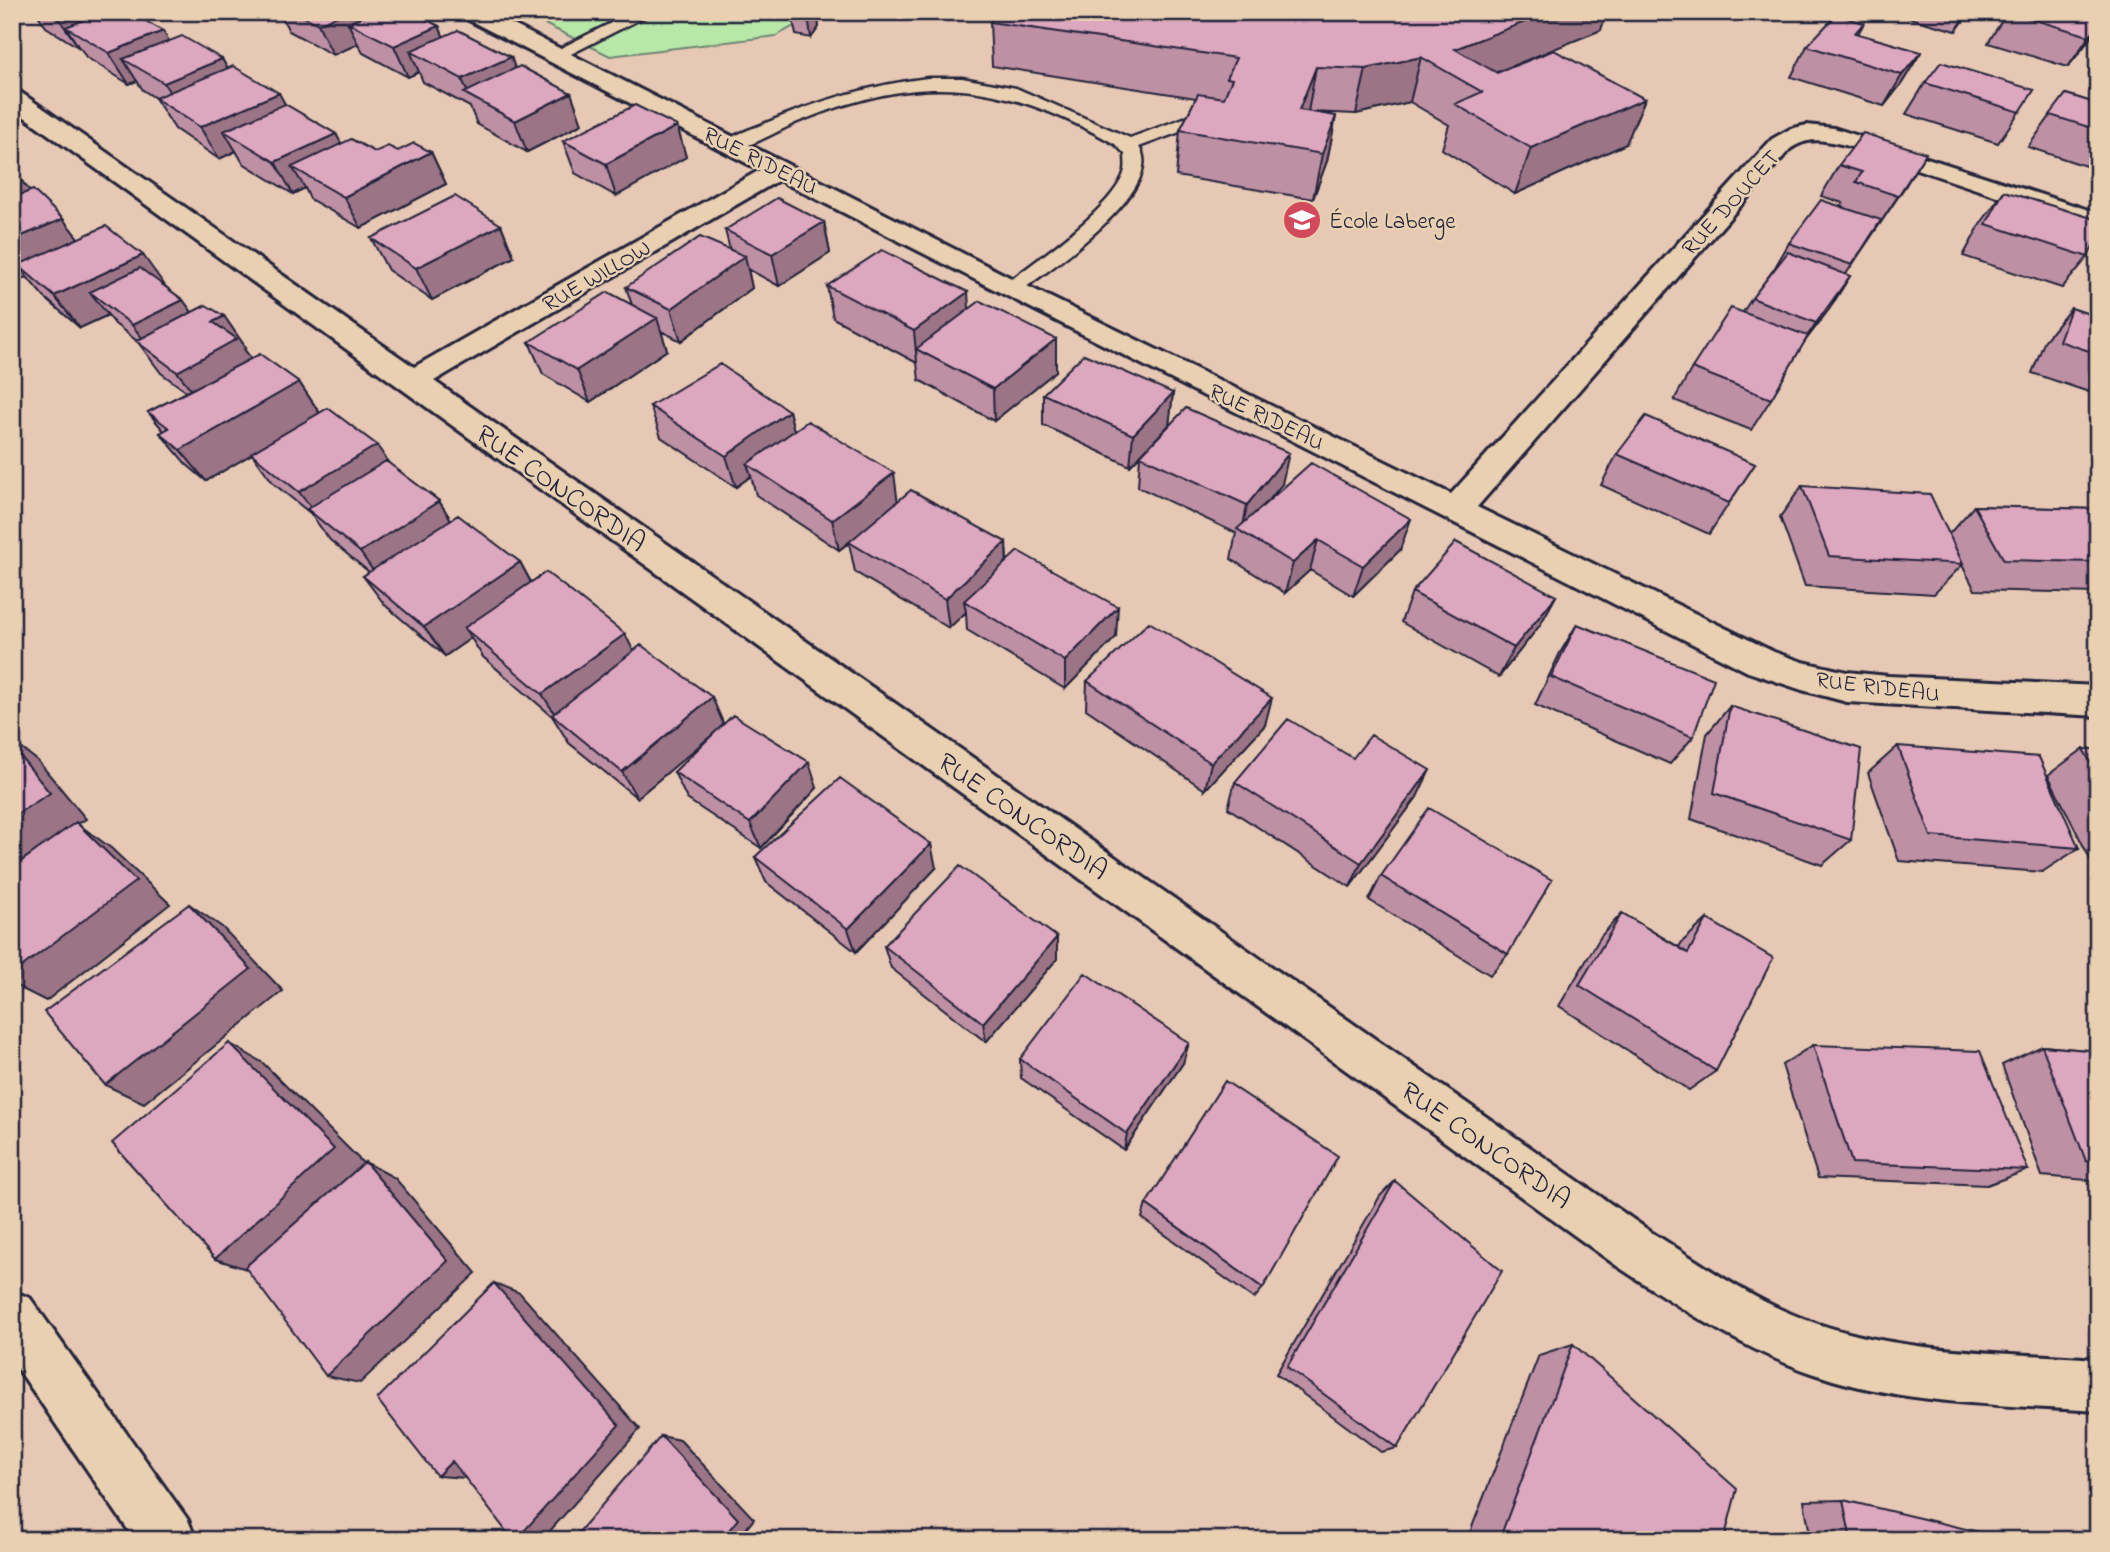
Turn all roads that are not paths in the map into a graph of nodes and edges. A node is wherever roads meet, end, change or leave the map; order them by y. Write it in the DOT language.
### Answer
graph roads {
  1 [pos="471,12"];
  2 [pos="646,12"];
  3 [pos="555,55"];
  4 [pos="12,97"];
  5 [pos="1217,112"];
  6 [pos="732,145"];
  7 [pos="1128,145"];
  8 [pos="779,170"];
  9 [pos="2098,222"];
  10 [pos="1011,289"];
  11 [pos="412,381"];
  12 [pos="1456,510"];
  13 [pos="2098,701"];
  14 [pos="12,1316"];
  15 [pos="2098,1385"];
  16 [pos="168,1540"];
  1 -- 3 [label="street, RUE RIDEAU"];
  2 -- 3 [label="lane"];
  3 -- 6 [label="street, RUE RIDEAU"];
  4 -- 11 [label="street, RUE CONCORDIA"];
  5 -- 7 [label="lane"];
  6 -- 7 [label="lane"];
  6 -- 8 [label="street, RUE RIDEAU"];
  7 -- 10 [label="lane"];
  8 -- 10 [label="street, RUE RIDEAU"];
  8 -- 11 [label="street, RUE WILLOW"];
  9 -- 12 [label="street, RUE DOUCET"];
  10 -- 12 [label="street, RUE RIDEAU"];
  11 -- 15 [label="street, RUE CONCORDIA"];
  12 -- 13 [label="street, RUE RIDEAU"];
  14 -- 16 [label="street"];
}
